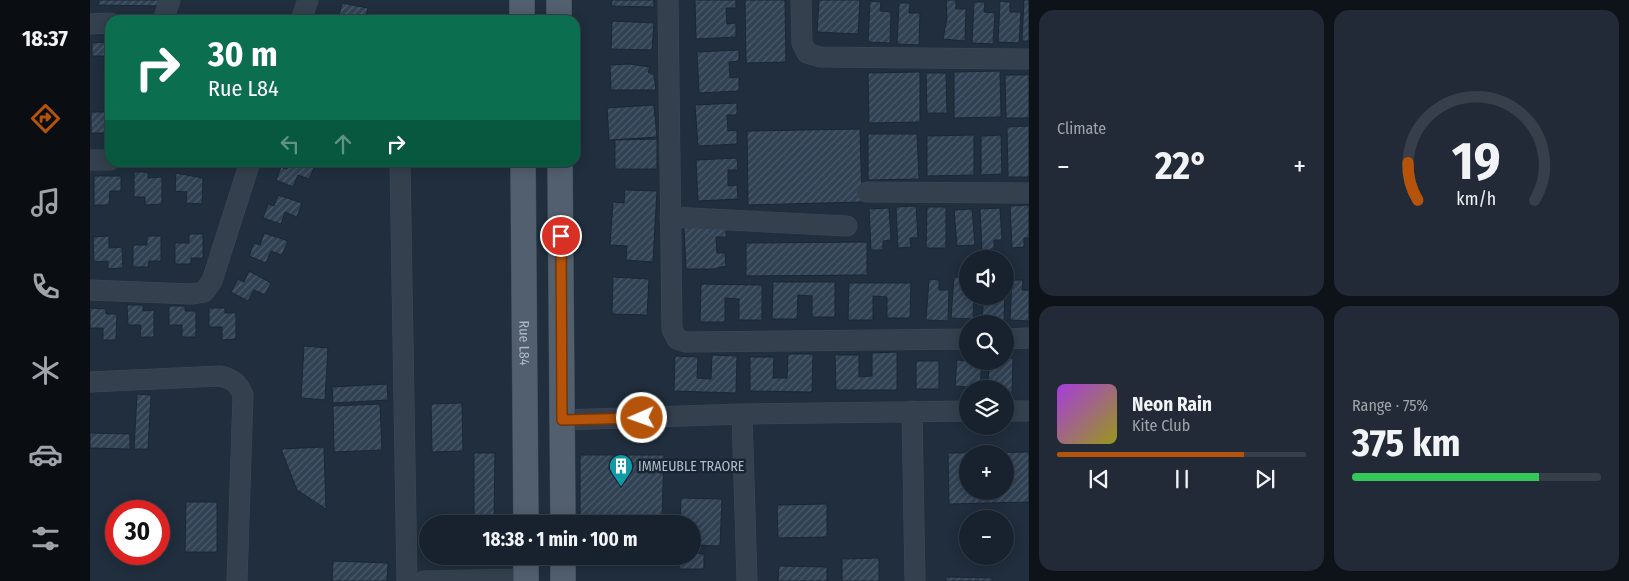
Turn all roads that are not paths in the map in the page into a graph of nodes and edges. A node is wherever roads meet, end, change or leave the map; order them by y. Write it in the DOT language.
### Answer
graph roads {
  1 [pos="170,0"];
  2 [pos="308,0"];
  3 [pos="522,0"];
  4 [pos="559,0"];
  5 [pos="668,0"];
  6 [pos="801,0"];
  7 [pos="165,15"];
  8 [pos="303,15"];
  9 [pos="522,15"];
  10 [pos="559,15"];
  11 [pos="90,24"];
  12 [pos="105,24"];
  13 [pos="1029,59"];
  14 [pos="90,160"];
  15 [pos="105,160"];
  16 [pos="248,167"];
  17 [pos="400,167"];
  18 [pos="523,167"];
  19 [pos="560,167"];
  20 [pos="867,192"];
  21 [pos="1029,193"];
  22 [pos="670,217"];
  23 [pos="847,226"];
  24 [pos="90,290"];
  25 [pos="1029,338"];
  26 [pos="959,339"];
  27 [pos="1014,339"];
  28 [pos="525,365"];
  29 [pos="562,365"];
  30 [pos="90,382"];
  31 [pos="912,411"];
  32 [pos="959,411"];
  33 [pos="1014,411"];
  34 [pos="1029,412"];
  35 [pos="742,414"];
  36 [pos="562,420"];
  37 [pos="526,515"];
  38 [pos="563,515"];
  39 [pos="563,565"];
  40 [pos="526,572"];
  41 [pos="237,581"];
  42 [pos="407,581"];
  43 [pos="424,581"];
  44 [pos="563,581"];
  45 [pos="747,581"];
  46 [pos="915,581"];
  1 -- 7 [label="street"];
  2 -- 8 [label="street"];
  3 -- 9 [label="main road"];
  4 -- 10 [label="main road"];
  5 -- 22 [label="street"];
  6 -- 13 [label="street"];
  11 -- 12 [label="street"];
  14 -- 15 [label="street"];
  16 -- 24 [label="street"];
  17 -- 42 [label="street"];
  18 -- 28 [label="main road, Rue L84"];
  19 -- 29 [label="main road"];
  20 -- 21 [label="street"];
  22 -- 23 [label="street"];
  22 -- 26 [label="street"];
  25 -- 27 [label="street"];
  28 -- 29 [label="main road"];
  28 -- 37 [label="main road, Rue L84"];
  29 -- 36 [label="main road"];
  30 -- 41 [label="street"];
  31 -- 32 [label="street"];
  31 -- 35 [label="street"];
  31 -- 46 [label="street"];
  33 -- 34 [label="street"];
  35 -- 36 [label="street"];
  35 -- 45 [label="street"];
  36 -- 38 [label="main road"];
  39 -- 44 [label="main road"];
  40 -- 43 [label="street"];
}
